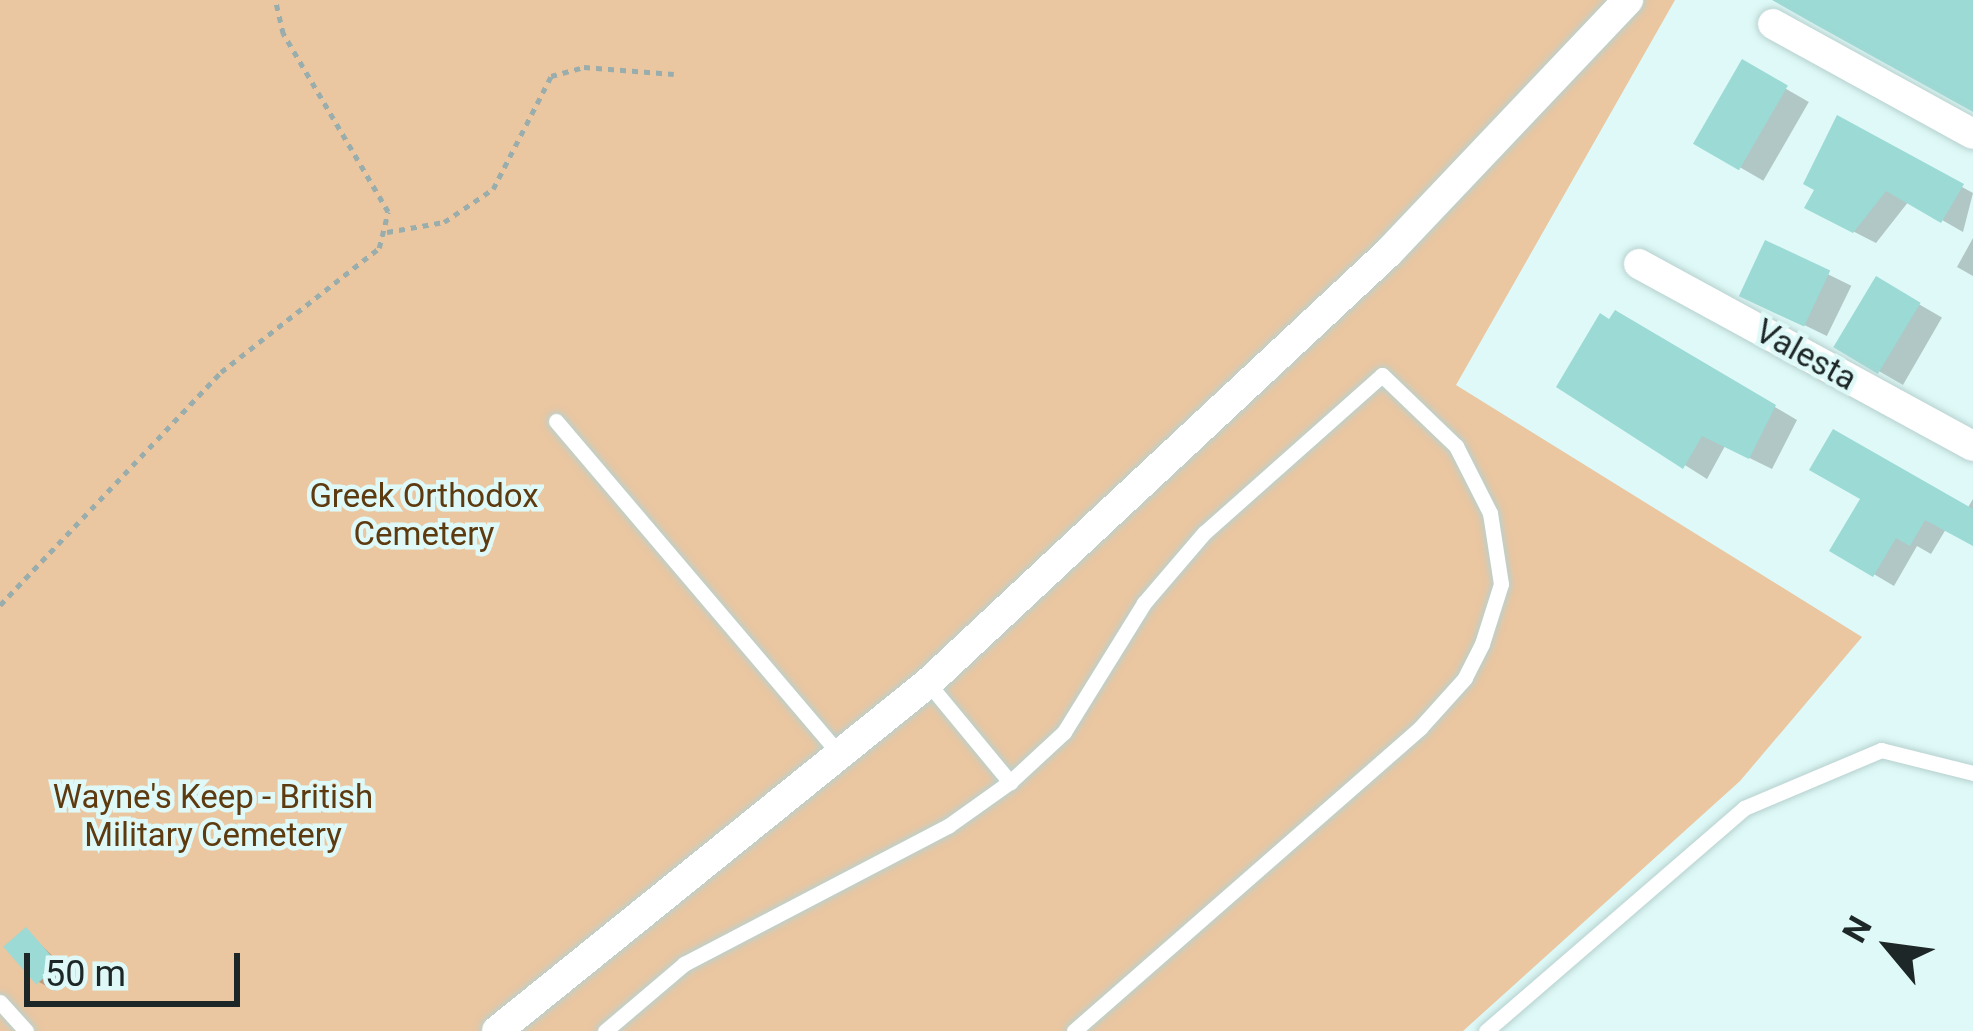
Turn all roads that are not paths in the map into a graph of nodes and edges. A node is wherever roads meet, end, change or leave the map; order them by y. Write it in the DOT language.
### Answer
graph roads {
  1 [pos="1628,0"];
  2 [pos="1773,24"];
  3 [pos="1973,134"];
  4 [pos="1639,264"];
  5 [pos="556,421"];
  6 [pos="1973,446"];
  7 [pos="928,682"];
  8 [pos="838,754"];
  9 [pos="1973,773"];
  10 [pos="1010,782"];
  11 [pos="0,1002"];
  12 [pos="26,1031"];
  13 [pos="497,1031"];
  14 [pos="605,1031"];
  15 [pos="1074,1031"];
  16 [pos="1486,1031"];
  1 -- 7 [label="street"];
  2 -- 3 [label="street"];
  4 -- 6 [label="street, Valesta"];
  5 -- 8 [label="lane"];
  7 -- 8 [label="street"];
  7 -- 10 [label="lane"];
  8 -- 13 [label="street"];
  9 -- 16 [label="lane"];
  10 -- 14 [label="lane"];
  10 -- 15 [label="lane"];
  11 -- 12 [label="lane"];
}
